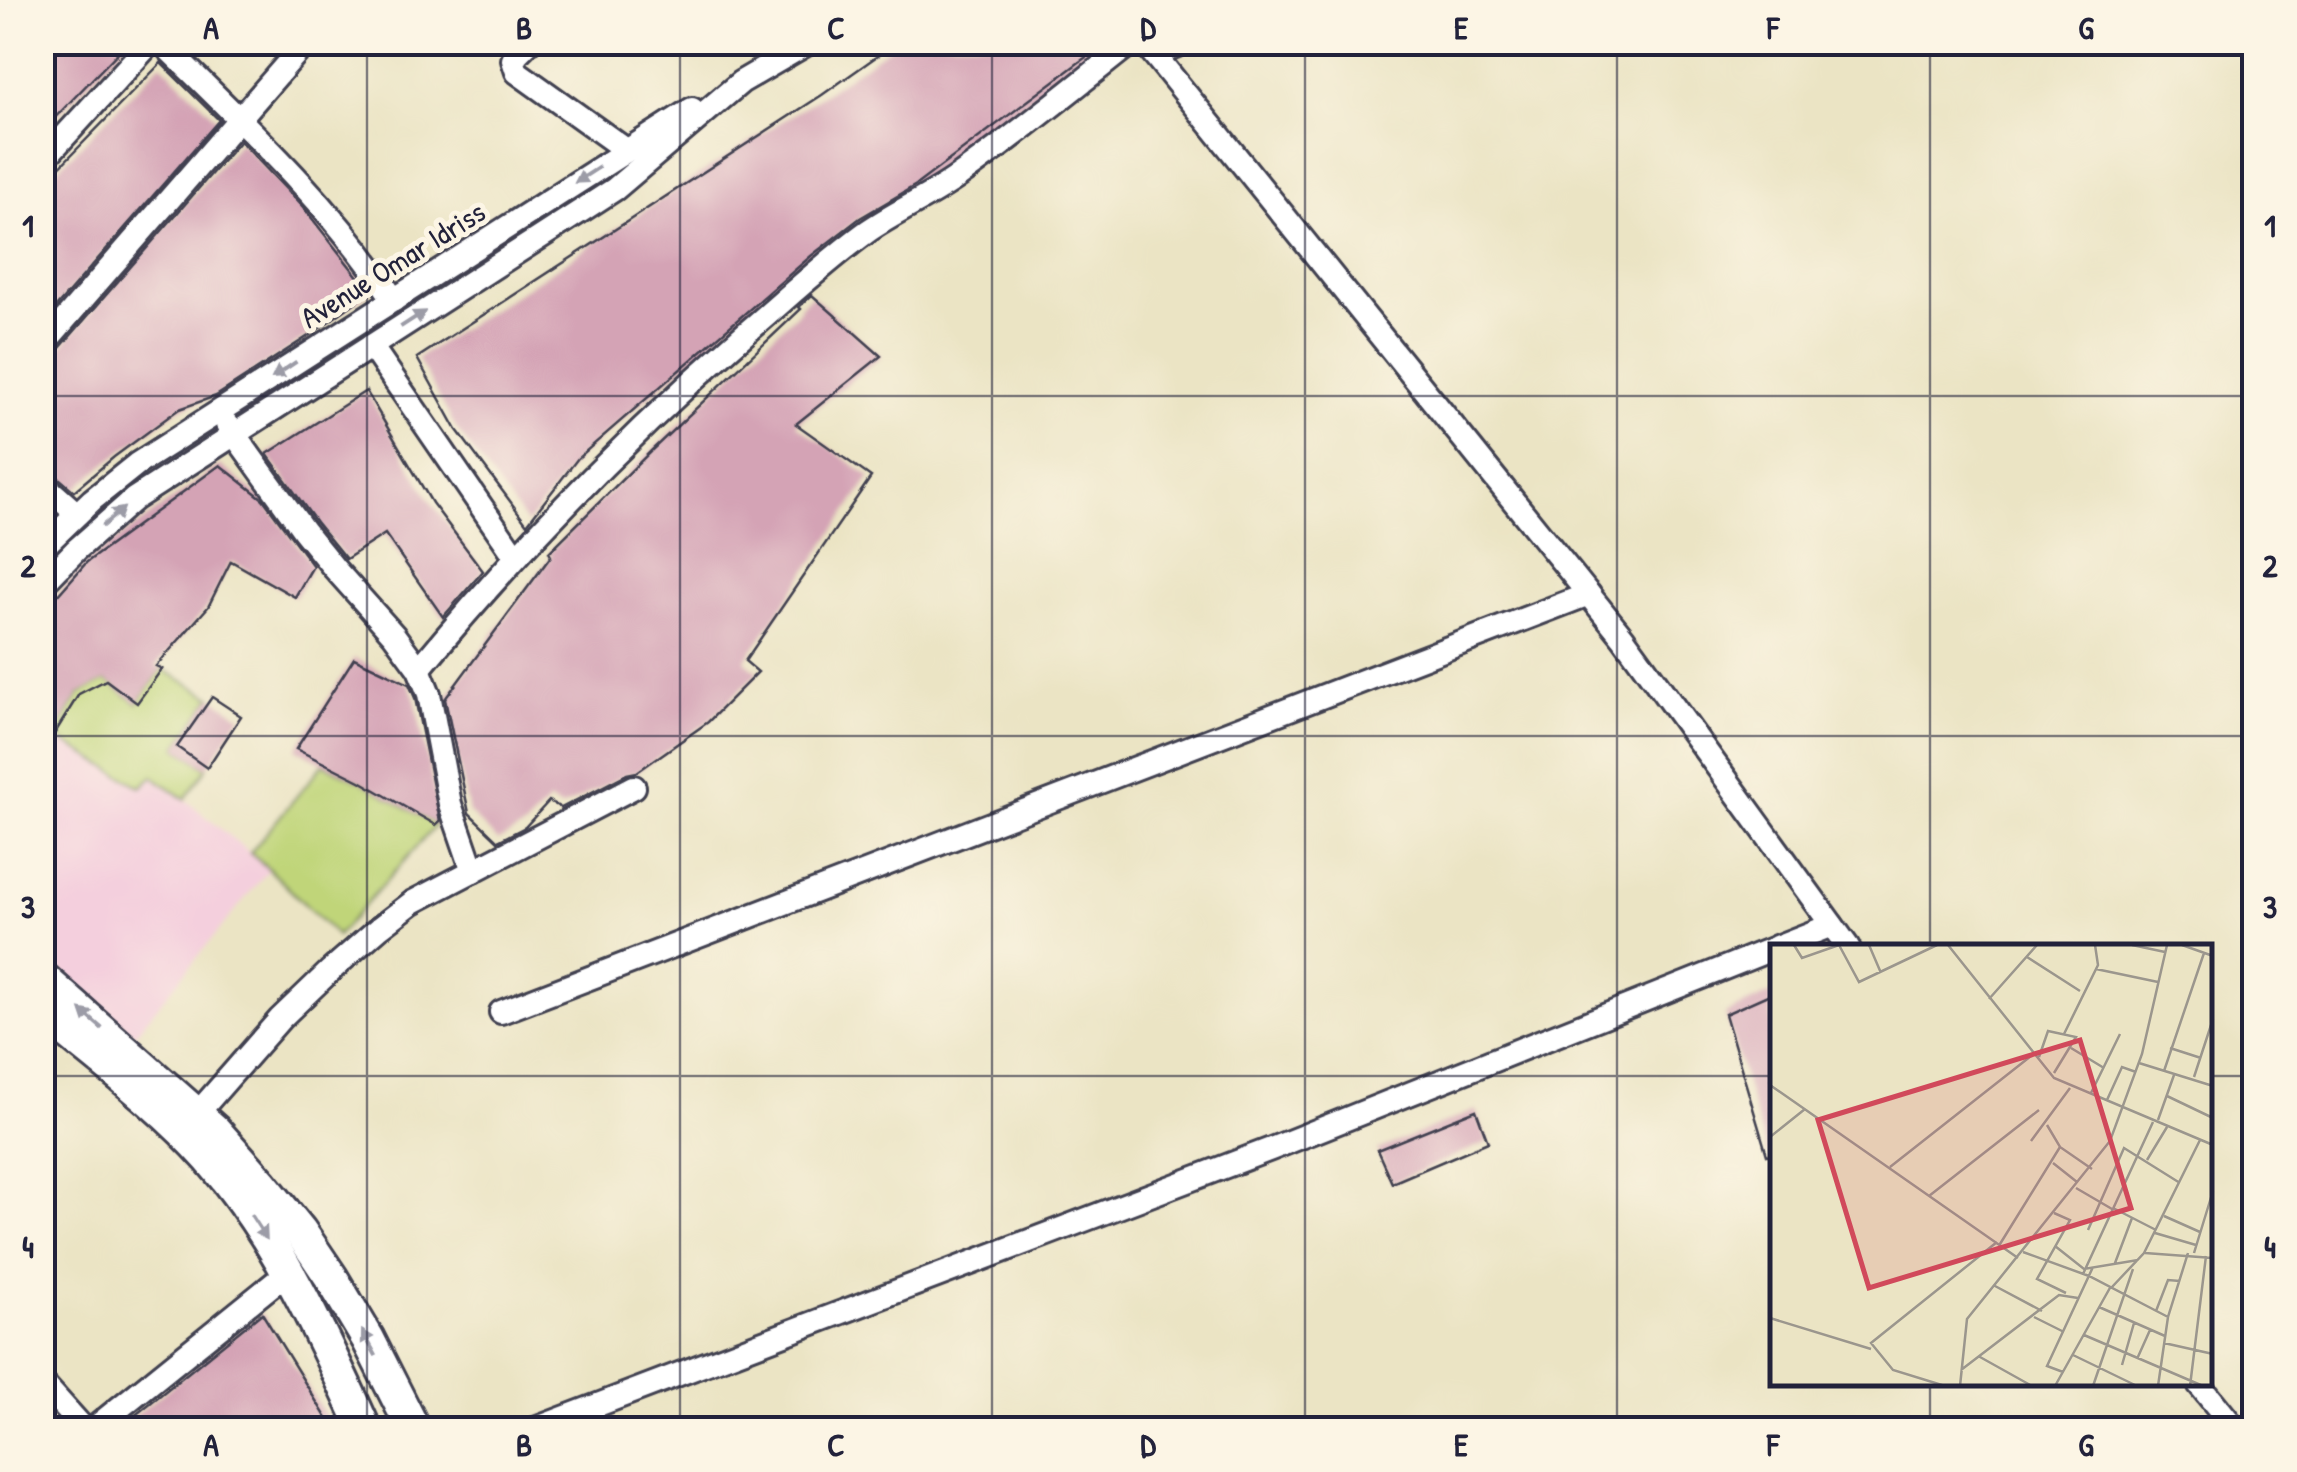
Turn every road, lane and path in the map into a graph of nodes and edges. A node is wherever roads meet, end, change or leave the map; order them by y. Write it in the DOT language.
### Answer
graph roads {
  1 [pos="306,42"];
  2 [pos="529,42"];
  3 [pos="784,42"];
  4 [pos="810,42"];
  5 [pos="1132,42"];
  6 [pos="1185,42"];
  7 [pos="148,44"];
  8 [pos="1150,48"];
  9 [pos="240,120"];
  10 [pos="626,150"];
  11 [pos="42,161"];
  12 [pos="394,300"];
  13 [pos="42,346"];
  14 [pos="370,346"];
  15 [pos="219,414"];
  16 [pos="234,433"];
  17 [pos="42,483"];
  18 [pos="77,514"];
  19 [pos="42,548"];
  20 [pos="516,557"];
  21 [pos="42,584"];
  22 [pos="1589,594"];
  23 [pos="419,668"];
  24 [pos="634,787"];
  25 [pos="474,871"];
  26 [pos="1832,925"];
  27 [pos="1784,944"];
  28 [pos="1846,944"];
  29 [pos="1770,950"];
  30 [pos="42,978"];
  31 [pos="500,1012"];
  32 [pos="43,1013"];
  33 [pos="196,1115"];
  34 [pos="288,1272"];
  35 [pos="42,1382"];
  36 [pos="2201,1387"];
  37 [pos="88,1430"];
  38 [pos="365,1430"];
  39 [pos="414,1430"];
  40 [pos="532,1430"];
  41 [pos="2236,1430"];
  1 -- 9 [label="street"];
  2 -- 10 [label="street"];
  3 -- 10 [label="street, Avenue Omar Idriss"];
  14 -- 4 [label="street, one-way"];
  5 -- 20 [label="street"];
  6 -- 8 [label="street"];
  7 -- 9 [label="street"];
  7 -- 11 [label="street"];
  8 -- 22 [label="street"];
  9 -- 12 [label="street"];
  9 -- 13 [label="street"];
  10 -- 12 [label="street, Avenue Omar Idriss, one-way"];
  12 -- 15 [label="street, Avenue Omar Idriss, one-way"];
  14 -- 16 [label="street"];
  14 -- 20 [label="street"];
  15 -- 16 [label="street"];
  15 -- 18 [label="street, Avenue Omar Idriss"];
  21 -- 16 [label="street, one-way"];
  16 -- 23 [label="street"];
  17 -- 18 [label="street"];
  18 -- 19 [label="street, Avenue Omar Idriss"];
  20 -- 23 [label="street"];
  22 -- 26 [label="street"];
  22 -- 31 [label="street"];
  23 -- 25 [label="street"];
  24 -- 25 [label="street"];
  25 -- 33 [label="street"];
  26 -- 27 [label="street"];
  26 -- 28 [label="street"];
  29 -- 40 [label="street"];
  33 -- 30 [label="main road, one-way"];
  32 -- 34 [label="main road, one-way"];
  39 -- 33 [label="main road, one-way"];
  34 -- 37 [label="street"];
  34 -- 38 [label="main road"];
  35 -- 37 [label="street"];
  36 -- 41 [label="street"];
}
